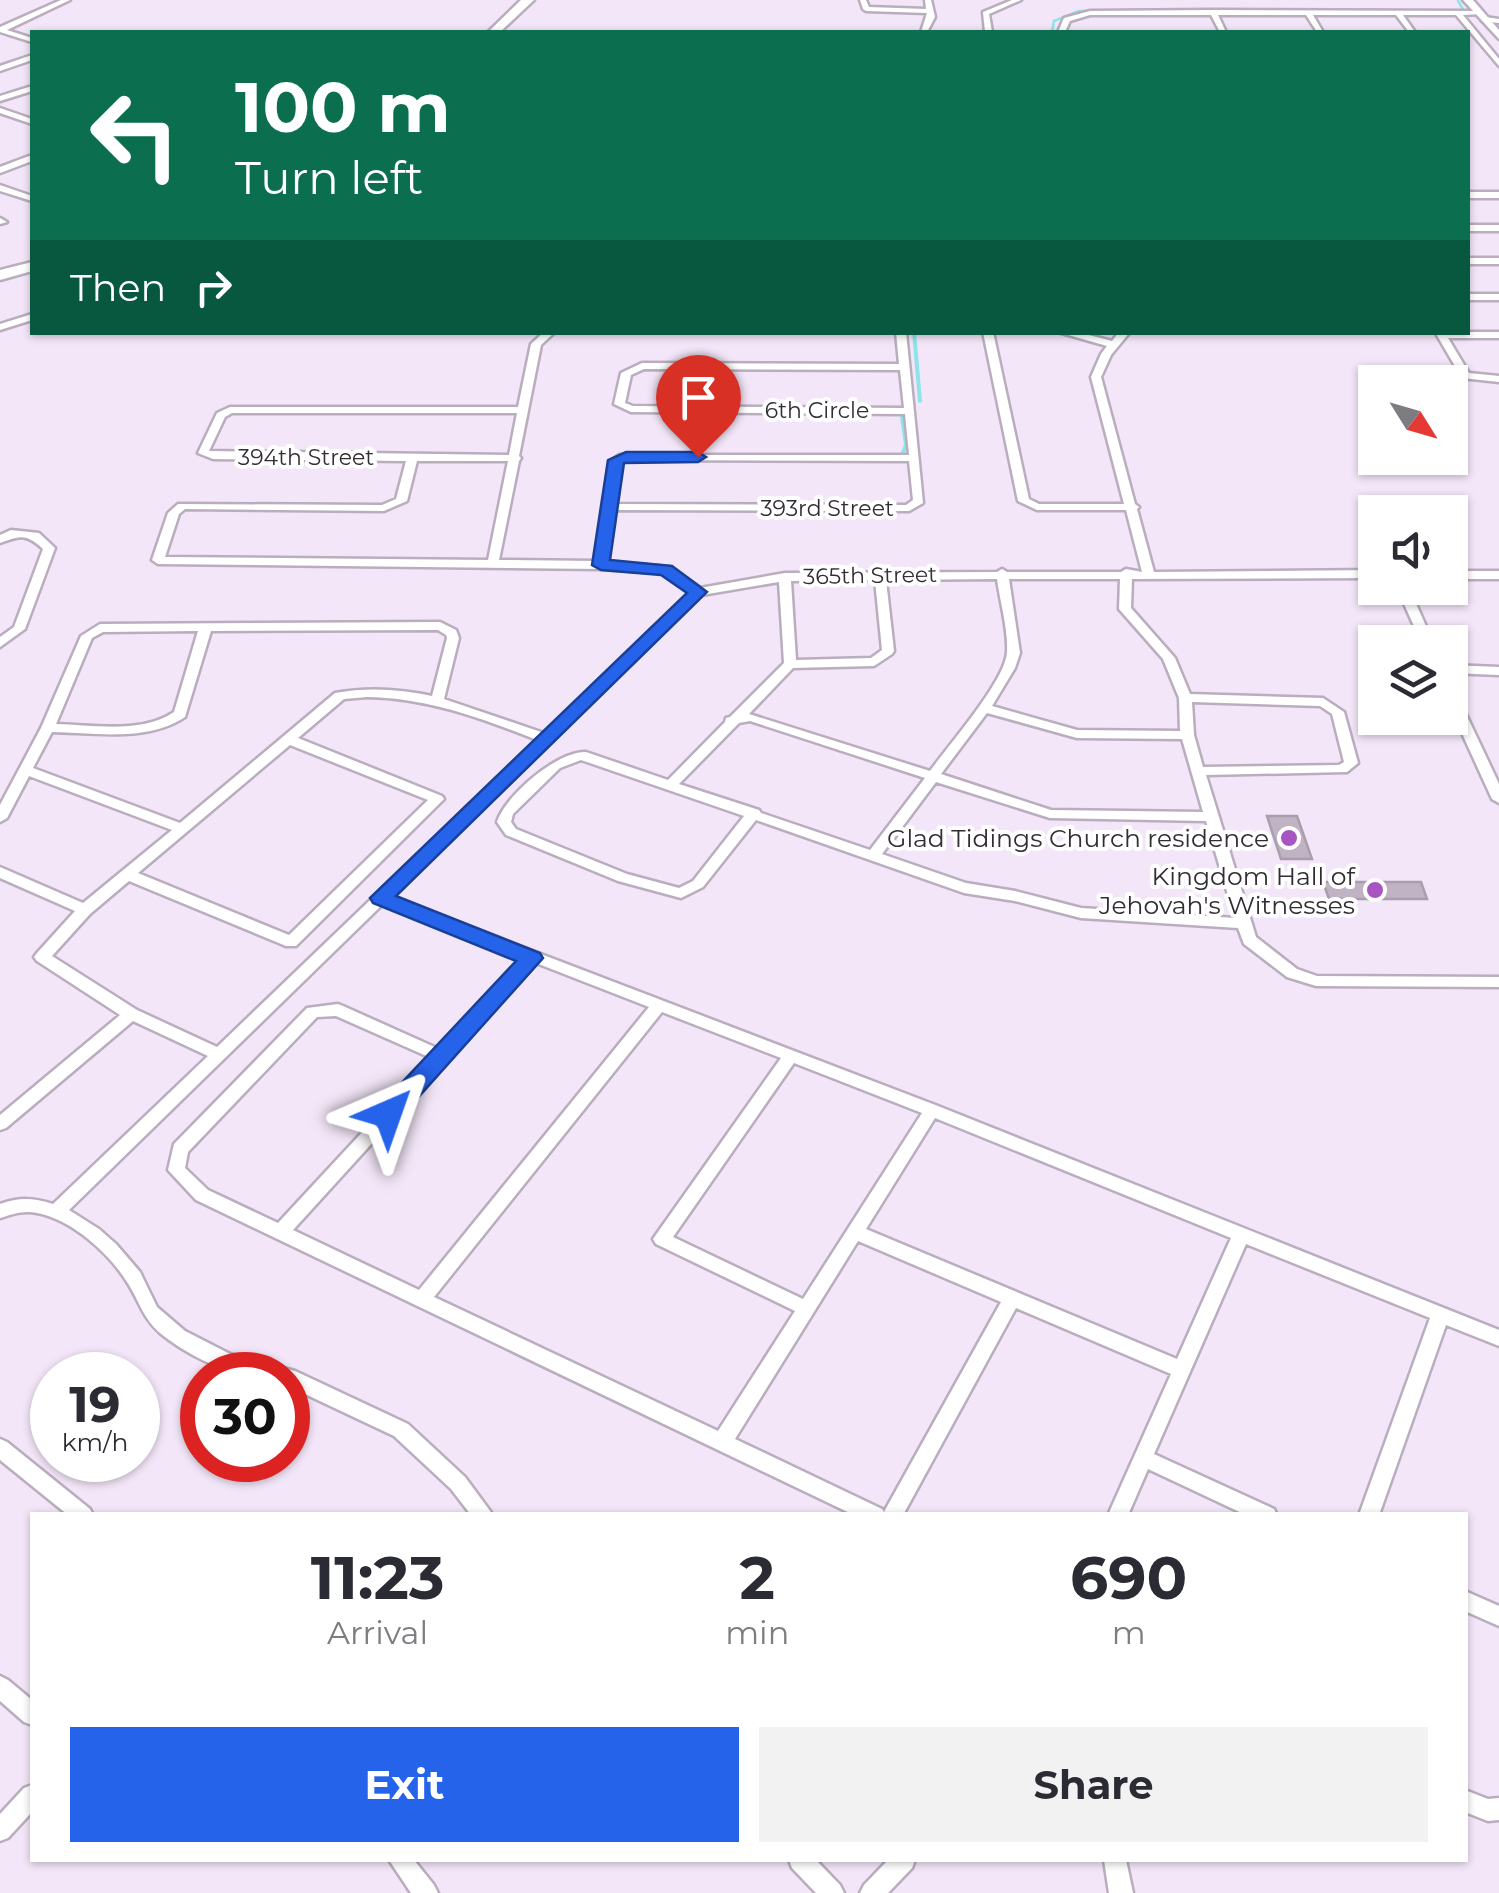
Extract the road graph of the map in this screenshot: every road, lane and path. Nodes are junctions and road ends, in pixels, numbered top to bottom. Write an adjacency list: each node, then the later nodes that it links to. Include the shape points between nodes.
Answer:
1 (66, 0): 20 (street)
2 (528, 0): 21 (highway)
3 (546, 0): 22 (highway)
4 (863, 0): 12 (street, via 866,10)
5 (928, 0): 12 (street)
6 (1018, 0): 24 (street, via 985,13)
7 (1197, 0): 13 (street)
8 (1264, 0): 14 (street)
9 (1468, 0): 18 (street)
10 (0, 4): 11 (street)
11 (15, 4)
12 (930, 11): 23 (street)
13 (1209, 12): 14 (street); 25 (street, via 1083,14); 26 (street)
14 (1272, 13): 15 (street)
15 (1308, 13): 16 (street); 27 (street)
16 (1398, 13): 17 (street); 28 (street)
17 (1458, 13): 18 (street); 34 (street)
18 (1482, 16): 19 (street); 30 (street)
19 (1499, 21)
20 (1, 30): 29 (street)
21 (496, 30)
22 (514, 30)
23 (925, 30)
24 (988, 30)
25 (1062, 30)
26 (1222, 30)
27 (1319, 30)
28 (1411, 30)
29 (16, 34): 31 (street); 32 (street)
30 (1499, 36)
31 (0, 39)
32 (30, 39)
33 (30, 59): 35 (street)
34 (1499, 64)
35 (0, 69)
36 (30, 89): 37 (street)
37 (0, 100)
38 (0, 110): 39 (street)
39 (30, 121)
40 (30, 159): 41 (street)
41 (0, 170)
42 (0, 188): 45 (street)
43 (1470, 195): 44 (street)
44 (1499, 195)
45 (30, 198)
46 (1470, 228): 47 (street)
47 (1499, 228)
48 (1470, 261): 49 (street)
49 (1499, 261)
50 (30, 268): 51 (highway)
51 (0, 275)
52 (30, 277): 53 (highway)
53 (0, 284)
54 (1470, 297): 55 (street)
55 (1499, 297)
56 (30, 318): 57 (street)
57 (0, 327)
58 (546, 335): 69 (street, via 536,344)
59 (901, 335): 67 (street, 393rd Street)
60 (989, 335): 75 (street, via 1024,501 1037,507)
61 (1075, 335): 66 (street)
62 (1122, 335): 66 (street)
63 (1442, 335): 68 (street, via 1463,374)
64 (1470, 335): 65 (street)
65 (1499, 336)
66 (1114, 345): 75 (street, via 1096,377)
67 (904, 367): 70 (street, 393rd Street); 70 (street, 6th Circle, via 642,366 626,373 619,404)
68 (1497, 382)
69 (524, 410): 71 (street, 394th Street, via 230,410 203,453); 72 (street)
70 (908, 411): 73 (street, 393rd Street)
71 (412, 458): 72 (street, 394th Street); 77 (street, via 401,501 384,508 182,506 158,560)
72 (516, 458): 77 (street)
73 (913, 458): 74 (street, via 623,457 614,462); 74 (street, 393rd Street, via 919,501 904,508)
74 (608, 508): 78 (street)
75 (1132, 508): 81 (street)
76 (0, 540): 89 (street, via 11,533 36,535 49,548 19,629)
77 (493, 563): 78 (street)
78 (601, 565): 87 (street, via 666,570)
79 (1002, 573): 80 (street, 365th Street); 84 (street, 365th Street); 95 (street, via 1014,654)
80 (1126, 573): 81 (street, 365th Street); 93 (street, via 1125,609 1169,658)
81 (1148, 573): 82 (street, 365th Street)
82 (1358, 574)
83 (1468, 574): 85 (street)
84 (880, 575): 86 (street, 365th Street); 90 (street, via 884,657)
85 (1499, 575)
86 (784, 576): 87 (street, 365th Street); 90 (street)
87 (698, 592): 100 (street)
88 (206, 626): 94 (street, via 440,626 454,638); 97 (street, via 92,632); 97 (street, via 175,720 154,727)
89 (0, 643)
90 (790, 664): 96 (street)
91 (1468, 669): 92 (street)
92 (1499, 670)
93 (1184, 698): 99 (street); 103 (street, via 1322,702 1338,712 1351,763 1342,770)
94 (438, 699): 100 (street); 101 (street, via 375,690 340,696)
95 (984, 708): 99 (street, via 1077,734); 104 (street)
96 (731, 721): 104 (street, via 750,717); 105 (street)
97 (48, 728): 102 (street)
98 (1468, 732): 106 (street)
99 (1188, 735): 103 (street)
100 (545, 738): 114 (street)
101 (290, 740): 110 (street); 113 (street, via 437,799 291,942)
102 (25, 770): 109 (street); 110 (street)
103 (1200, 770): 108 (street)
104 (930, 778): 108 (street, via 1070,817); 111 (street)
105 (672, 784): 107 (street); 107 (street, via 574,756 556,764 504,822 511,832 623,878 681,893 698,884)
106 (1499, 799)
107 (754, 814): 111 (street)
108 (1211, 817): 116 (street)
109 (0, 818)
110 (180, 828): 113 (street)
111 (873, 856): 116 (street, via 964,888 1081,914)
112 (0, 872): 115 (street)
113 (128, 875): 115 (street)
114 (381, 898): 117 (street); 121 (street)
115 (85, 910): 120 (street, via 42,957)
116 (1241, 923): 118 (street, via 1249,940 1304,978)
117 (532, 958): 119 (street); 122 (street)
118 (1499, 982)
119 (658, 1006): 123 (street); 132 (street)
120 (131, 1014): 121 (street); 125 (street)
121 (220, 1055): 127 (street)
122 (441, 1056): 128 (street); 128 (street, via 338,1010 313,1012 180,1149 176,1170 184,1181)
123 (791, 1056): 124 (street); 133 (street, via 662,1240)
124 (932, 1110): 129 (street); 130 (street)
125 (0, 1124)
126 (0, 1211): 127 (street)
127 (58, 1211): 136 (street, via 86,1228 134,1276 150,1311)
128 (281, 1231): 132 (street)
129 (857, 1233): 131 (street); 133 (street)
130 (1240, 1237): 134 (street); 137 (street)
131 (1013, 1296): 137 (street); 145 (street)
132 (422, 1299): 139 (street)
133 (807, 1309): 139 (street)
134 (1440, 1316): 135 (street); 148 (street)
135 (1499, 1338)
136 (208, 1352)
137 (1180, 1369): 141 (street)
138 (310, 1387): 143 (street, via 400,1430)
139 (722, 1442): 144 (street)
140 (0, 1448): 142 (street)
141 (1143, 1458): 146 (street); 147 (street)
142 (80, 1512)
143 (480, 1512)
144 (869, 1512)
145 (894, 1512)
146 (1119, 1512)
147 (1260, 1512)
148 (1369, 1512)
149 (1468, 1603): 150 (street)
150 (1499, 1616)
151 (0, 1687): 152 (street)
152 (30, 1712)
153 (30, 1798): 156 (street)
154 (1468, 1802): 155 (street)
155 (1499, 1809)
156 (0, 1830)
157 (402, 1862): 161 (street)
158 (802, 1862): 162 (street)
159 (902, 1862): 163 (street)
160 (1115, 1862): 164 (street)
161 (426, 1893)
162 (832, 1893)
163 (872, 1893)
164 (1121, 1893)

